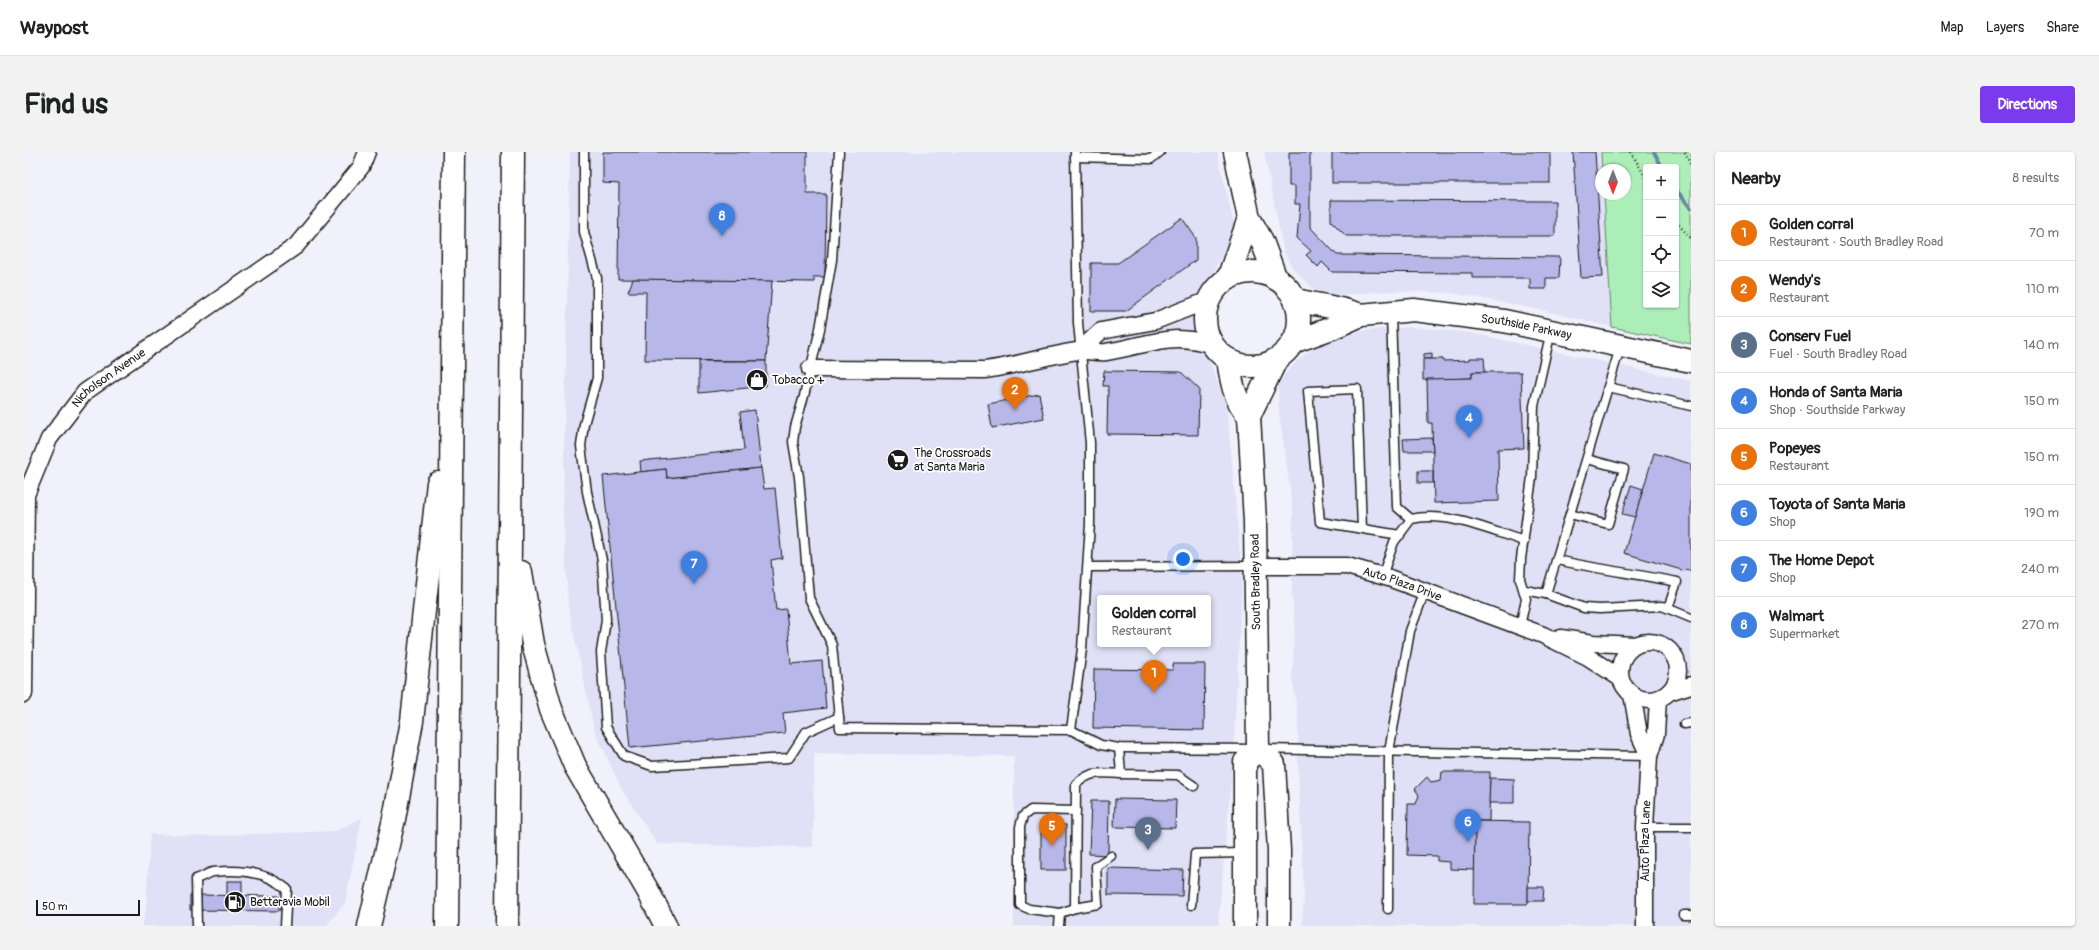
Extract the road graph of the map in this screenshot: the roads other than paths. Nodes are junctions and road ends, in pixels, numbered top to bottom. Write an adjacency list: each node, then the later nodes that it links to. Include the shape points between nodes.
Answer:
1 (367, 152): 51 (street, Nicholson Avenue, via 361,167 296,246 85,392 49,439 26,495)
2 (454, 152): 24 (main road)
3 (513, 152): 28 (main road)
4 (584, 152): 54 (lane, via 584,232 597,278 597,378 584,424 581,446 587,492 602,560 606,620 601,652 606,727 624,756 652,766 789,758 806,732)
5 (839, 152): 23 (lane, via 832,260)
6 (1160, 152): 8 (lane, via 1151,158)
7 (1235, 152): 9 (main road)
8 (1075, 155): 19 (lane)
9 (1248, 218): 10 (main road); 11 (main road, via 1262,242)
10 (1228, 279): 11 (main road, via 1240,273 1260,272); 12 (main road)
11 (1276, 279): 13 (main road, via 1290,291)
12 (1209, 300): 19 (street, via 1155,321 1101,331); 20 (main road, via 1205,315 1206,327)
13 (1294, 300): 15 (main road, Southside Parkway); 17 (main road, via 1298,308 1298,329)
14 (1391, 312): 15 (main road, Southside Parkway); 16 (main road, Southside Parkway, via 1414,310 1450,313); 31 (lane, via 1397,507)
15 (1361, 315): 17 (main road, Southside Parkway)
16 (1551, 331): 18 (main road, Southside Parkway); 34 (lane, via 1534,406 1532,477)
17 (1293, 342): 21 (main road)
18 (1621, 346): 22 (main road, Southside Parkway); 25 (lane)
19 (1079, 351): 20 (street, via 1105,352 1156,340 1178,338 1200,341); 23 (street, via 985,370); 37 (lane, via 1090,443)
20 (1221, 352): 21 (main road, via 1243,365 1262,365); 27 (main road, South Bradley Road, via 1239,405)
21 (1276, 360): 27 (main road)
22 (1691, 361)
23 (810, 369): 54 (lane, via 795,427 794,442 809,598 832,645)
24 (451, 375): 73 (main road, via 412,721 394,819); 74 (main road)
25 (1608, 387): 26 (lane); 29 (lane)
26 (1691, 406)
27 (1248, 416): 36 (main road, South Bradley Road)
28 (512, 437): 75 (main road); 76 (main road, via 519,560 533,644 551,709 575,766)
29 (1587, 459): 30 (lane); 30 (lane, via 1624,468 1608,524)
30 (1570, 514): 35 (lane)
31 (1411, 519): 33 (lane); 34 (lane, via 1424,516 1444,518)
32 (1362, 529): 32 (lane, via 1320,522 1308,391 1357,389); 33 (lane)
33 (1400, 535): 38 (lane, via 1394,542)
34 (1524, 541): 39 (lane, via 1520,579)
35 (1557, 560): 41 (lane); 42 (lane, via 1677,582)
36 (1256, 566): 37 (lane); 38 (street, Auto Plaza Drive, via 1347,566); 57 (main road, South Bradley Road)
37 (1088, 567): 55 (lane, via 1082,649)
38 (1382, 576): 40 (street, Auto Plaza Drive)
39 (1525, 590): 41 (lane); 44 (lane, via 1526,599)
40 (1425, 591): 44 (street, Auto Plaza Drive); 58 (lane, via 1410,631)
41 (1546, 594): 42 (lane, via 1584,608)
42 (1668, 608): 43 (lane)
43 (1691, 618)
44 (1520, 626): 45 (street, Auto Plaza Drive)
45 (1543, 635): 46 (street, Auto Plaza Drive, via 1593,643); 49 (street, Auto Plaza Drive, via 1588,657)
46 (1636, 645): 47 (street, via 1652,642); 49 (street, via 1622,659)
47 (1668, 649): 48 (street); 53 (street, via 1677,662 1678,670 1674,686)
48 (1691, 662)
49 (1620, 678): 52 (street)
50 (1691, 685): 53 (street)
51 (24, 694)
52 (1632, 694): 53 (street, via 1644,700); 59 (street, Auto Plaza Lane, via 1639,734)
53 (1664, 695): 59 (street, Auto Plaza Lane)
54 (839, 717): 55 (lane, via 840,728)
55 (1071, 730): 56 (lane, via 1101,745)
56 (1119, 748): 57 (lane); 60 (lane)
57 (1258, 749): 58 (lane); 65 (main road, via 1245,762); 79 (main road, via 1274,764 1279,851)
58 (1389, 752): 59 (lane); 69 (lane)
59 (1649, 756): 63 (street, Auto Plaza Lane)
60 (1121, 774): 61 (lane, via 1178,775); 62 (lane, via 1085,775 1076,784)
61 (1194, 786)
62 (1076, 811): 68 (lane); 70 (lane, via 1031,810 1023,816 1020,827 1020,905 1029,909)
63 (1645, 827): 64 (lane); 80 (street, Auto Plaza Lane)
64 (1691, 827)
65 (1244, 853): 67 (lane, via 1195,854); 78 (main road)
66 (1110, 856): 68 (lane, via 1096,866 1098,904)
67 (1191, 905)
68 (1075, 908): 70 (lane)
69 (1388, 909)
70 (1060, 912): 77 (lane)
71 (197, 926): 72 (lane, via 196,879 212,872 234,872 259,874 276,880 287,889)
72 (285, 926)
73 (369, 926)
74 (447, 926)
75 (507, 926)
76 (666, 926)
77 (1059, 926)
78 (1244, 926)
79 (1279, 926)
80 (1645, 926)

